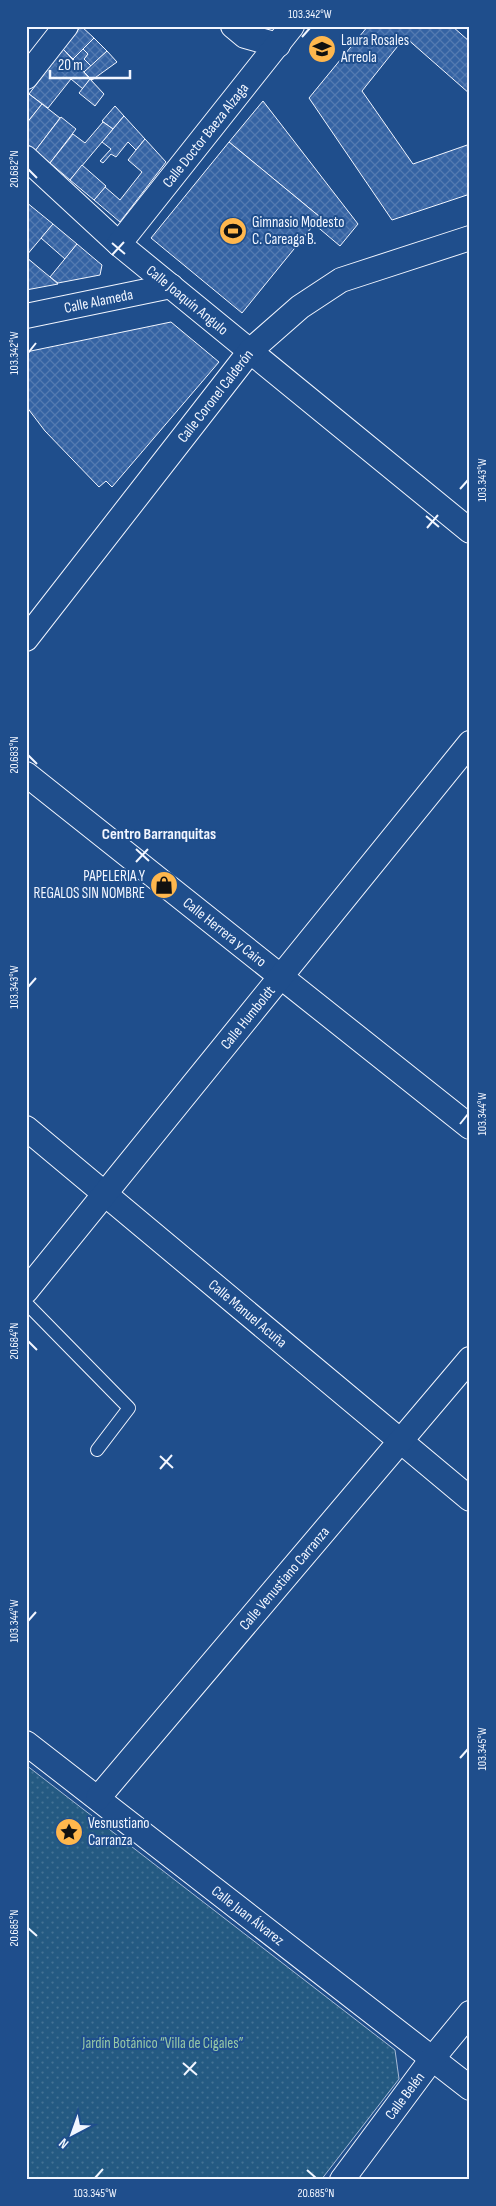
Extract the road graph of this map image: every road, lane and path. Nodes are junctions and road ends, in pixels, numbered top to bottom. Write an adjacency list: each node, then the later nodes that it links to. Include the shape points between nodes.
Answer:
1 (66, 26): 5 (street)
2 (233, 26): 4 (street, via 245,36)
3 (292, 26): 4 (street, Calle Doctor Baeza Alzaga)
4 (278, 45): 8 (street, Calle Doctor Baeza Alzaga)
5 (26, 77)
6 (26, 158): 8 (street, Calle Joaquín Angulo)
7 (470, 238): 11 (street, Calle Coronel Calderón, via 341,280 300,307)
8 (119, 244): 9 (street, Calle Joaquín Angulo)
9 (171, 286): 10 (street, Calle Alameda); 11 (street, Calle Joaquín Angulo)
10 (26, 316)
11 (250, 350): 12 (street, Calle Joaquín Angulo); 13 (street, Calle Coronel Calderón)
12 (470, 531)
13 (26, 640)
14 (470, 743): 16 (street, Calle Humboldt)
15 (26, 774): 16 (street, Calle Herrera y Cairo)
16 (281, 977): 17 (street, Calle Herrera y Cairo); 19 (street, Calle Humboldt)
17 (470, 1127)
18 (26, 1128): 19 (street, Calle Manuel Acuña)
19 (106, 1194): 20 (street, Calle Humboldt); 23 (street, Calle Manuel Acuña)
20 (26, 1291)
21 (26, 1303): 24 (lane, via 129,1408)
22 (470, 1359): 23 (street, Calle Venustiano Carranza)
23 (400, 1439): 25 (street, Calle Manuel Acuña); 27 (street, Calle Venustiano Carranza)
24 (97, 1450)
25 (470, 1499)
26 (26, 1743): 27 (street, Calle Juan Álvarez)
27 (98, 1798): 29 (street, Calle Juan Álvarez)
28 (470, 2013): 29 (street, Calle Belén)
29 (432, 2059): 30 (street, Calle Juan Álvarez); 31 (street, Calle Belén)
30 (470, 2088)
31 (342, 2180)

